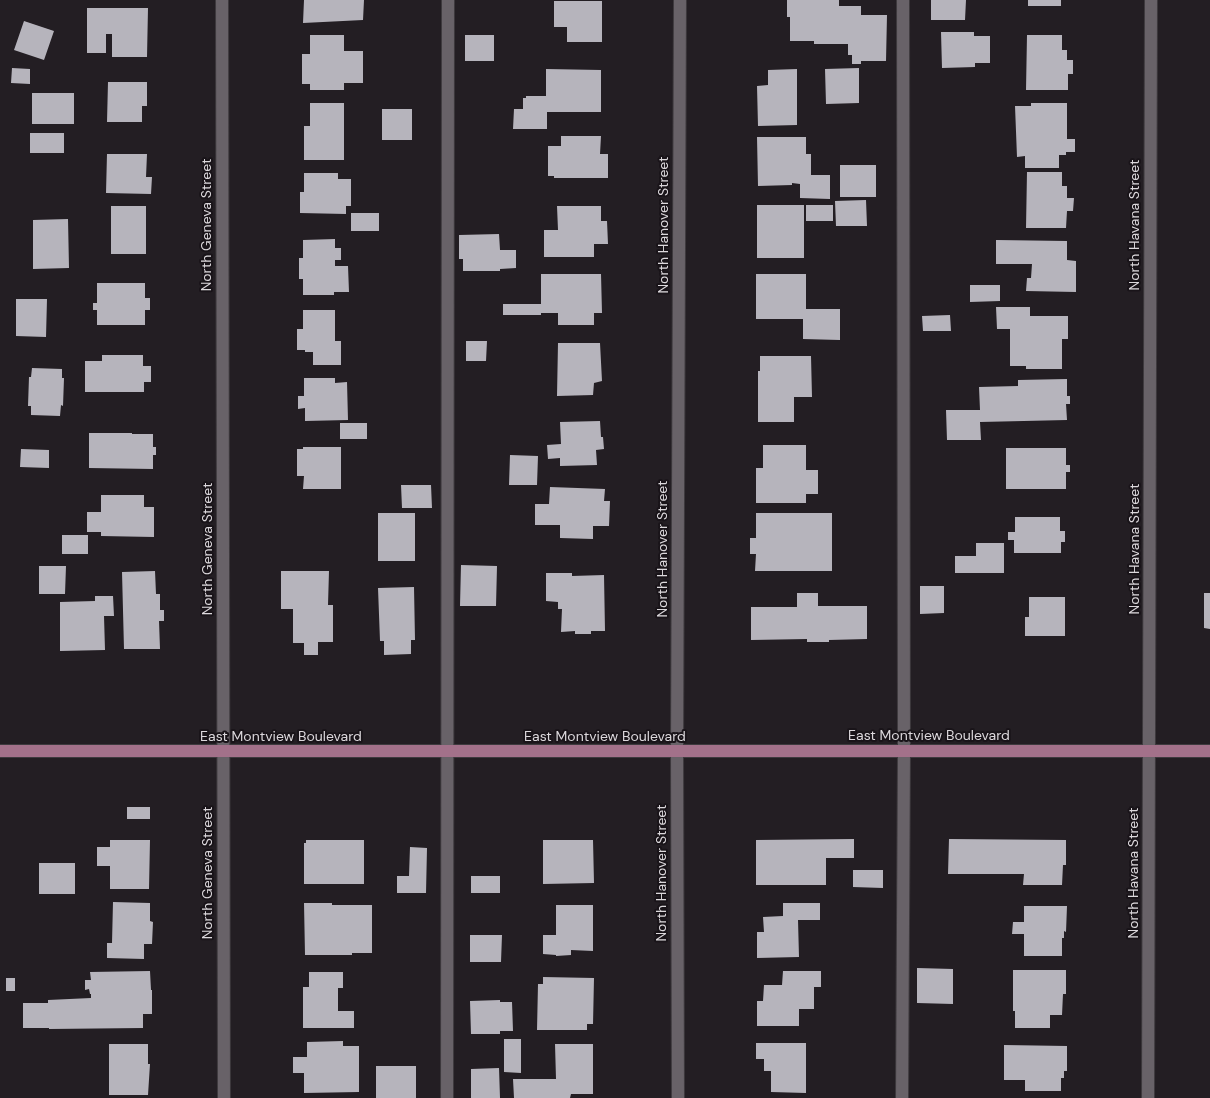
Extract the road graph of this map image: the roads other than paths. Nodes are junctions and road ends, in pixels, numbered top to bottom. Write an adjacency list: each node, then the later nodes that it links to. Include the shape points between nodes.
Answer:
1 (222, 0): 11 (street, North Geneva Street)
2 (448, 0): 12 (street)
3 (680, 0): 7 (street, North Hanover Street)
4 (903, 0): 8 (street)
5 (1151, 0): 9 (street, North Havana Street)
6 (0, 751): 11 (main road, East Montview Boulevard)
7 (677, 751): 8 (main road, East Montview Boulevard); 12 (main road, East Montview Boulevard); 15 (street, North Hanover Street)
8 (904, 751): 9 (main road, East Montview Boulevard); 16 (street)
9 (1149, 751): 10 (main road, East Montview Boulevard); 17 (street, North Havana Street)
10 (1210, 751)
11 (223, 752): 12 (main road, East Montview Boulevard); 13 (street, North Geneva Street)
12 (448, 752): 14 (street)
13 (224, 1098)
14 (447, 1098)
15 (678, 1098)
16 (902, 1098)
17 (1148, 1098)

